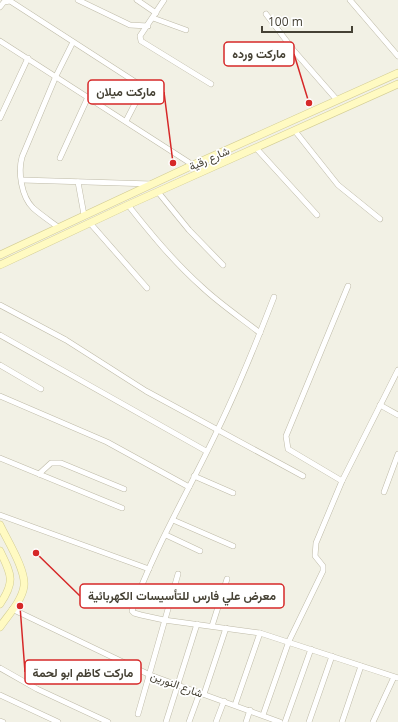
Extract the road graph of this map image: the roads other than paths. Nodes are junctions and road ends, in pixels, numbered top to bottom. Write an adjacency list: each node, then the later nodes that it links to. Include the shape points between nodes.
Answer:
1 (137, 0): 7 (street)
2 (164, 0): 7 (street)
3 (350, 0): 12 (street)
4 (82, 1): 8 (street, via 130,25)
5 (0, 7): 11 (street, via 6,1 10,1)
6 (266, 14): 19 (street, via 294,52)
7 (155, 15): 8 (street); 9 (street)
8 (148, 26): 16 (street, via 140,36 141,41)
9 (186, 30)
10 (0, 41): 13 (street)
11 (73, 42): 15 (street); 21 (street, via 140,86 140,94)
12 (398, 56)
13 (28, 58): 15 (street); 20 (street)
14 (398, 73): 19 (street, شارع رقية)
15 (56, 76): 18 (street); 26 (street, via 22,157)
16 (212, 84)
17 (398, 84): 22 (street, شارع رقية)
18 (88, 97): 21 (street); 24 (street)
19 (337, 100): 25 (street, شارع رقية)
20 (0, 118)
21 (126, 121): 25 (street)
22 (294, 131): 23 (street, شارع رقية); 33 (street, via 338,185)
23 (256, 148): 29 (street, شارع رقية); 32 (street)
24 (60, 158)
25 (193, 165): 28 (street, شارع رقية)
26 (22, 180): 27 (street); 35 (street, via 25,194 33,207)
27 (78, 182): 28 (street); 31 (street)
28 (153, 184): 31 (street, شارع رقية)
29 (158, 192): 30 (street, شارع رقية); 40 (street, via 189,230)
30 (128, 205): 34 (street, شارع رقية); 46 (street, via 178,265)
31 (84, 215): 35 (street, شارع رقية)
32 (317, 215)
33 (380, 219)
34 (90, 223): 36 (street, شارع رقية); 43 (street)
35 (58, 227): 36 (street, via 58,234); 37 (street, شارع رقية)
36 (63, 236): 38 (street, شارع رقية)
37 (35, 238): 38 (street, via 41,241); 39 (street, شارع رقية)
38 (39, 247): 41 (street, شارع رقية)
39 (0, 255)
40 (223, 265)
41 (0, 266)
42 (348, 286): 61 (street, via 286,436 288,449)
43 (147, 288)
44 (274, 297): 46 (street)
45 (0, 305): 54 (street, via 66,340 146,391)
46 (260, 333): 54 (street)
47 (0, 335): 55 (street)
48 (0, 365): 50 (street)
49 (398, 370): 52 (street)
50 (41, 389)
51 (0, 396): 62 (street, via 107,442)
52 (380, 405): 53 (street); 61 (street)
53 (397, 413)
54 (218, 430): 55 (street); 60 (street)
55 (206, 452): 59 (street)
56 (398, 454): 64 (street)
57 (0, 458): 58 (street)
58 (39, 474): 63 (street, via 51,463 61,463); 66 (street)
59 (194, 476): 62 (street); 65 (street)
60 (303, 476)
61 (342, 481): 85 (street, via 314,550 323,571)
62 (189, 487): 68 (street)
63 (124, 489)
64 (384, 492)
65 (233, 493)
66 (122, 508)
67 (0, 514): 74 (street)
68 (173, 520): 70 (street); 71 (street)
69 (0, 525): 78 (street, via 24,581 21,596)
70 (166, 535): 73 (street); 74 (street)
71 (233, 546)
72 (0, 551): 77 (street, via 11,580 9,590)
73 (200, 551)
74 (149, 569): 79 (street, via 132,611 141,616)
75 (178, 574): 79 (street)
76 (227, 579): 81 (street)
77 (0, 604)
78 (12, 609): 82 (street); 90 (street, شارع النورين)
79 (164, 620): 80 (street); 90 (street)
80 (197, 624): 81 (street); 92 (street)
81 (212, 626): 83 (street)
82 (0, 627)
83 (226, 628): 84 (street); 93 (street)
84 (260, 633): 85 (street); 96 (street)
85 (289, 641): 86 (street); 99 (street)
86 (311, 649): 87 (street); 107 (street)
87 (332, 656): 88 (street); 108 (street)
88 (361, 666): 91 (street); 109 (street)
89 (0, 668): 101 (street, via 37,689)
90 (150, 675): 92 (street, شارع النورين); 98 (street)
91 (396, 678): 110 (street)
92 (177, 684): 93 (street, شارع النورين); 102 (street)
93 (202, 693): 95 (street, شارع النورين); 103 (street)
94 (0, 695): 100 (street)
95 (224, 701): 96 (street, شارع النورين); 104 (street)
96 (235, 705): 97 (street, شارع النورين)
97 (250, 710): 99 (street, شارع النورين); 105 (street)
98 (138, 714)
99 (263, 715): 106 (street, شارع النورين)
100 (58, 722)
101 (108, 722)
102 (166, 722)
103 (189, 722)
104 (216, 722)
105 (246, 722)
106 (280, 722)
107 (285, 722)
108 (310, 722)
109 (342, 722)
110 (373, 722)

